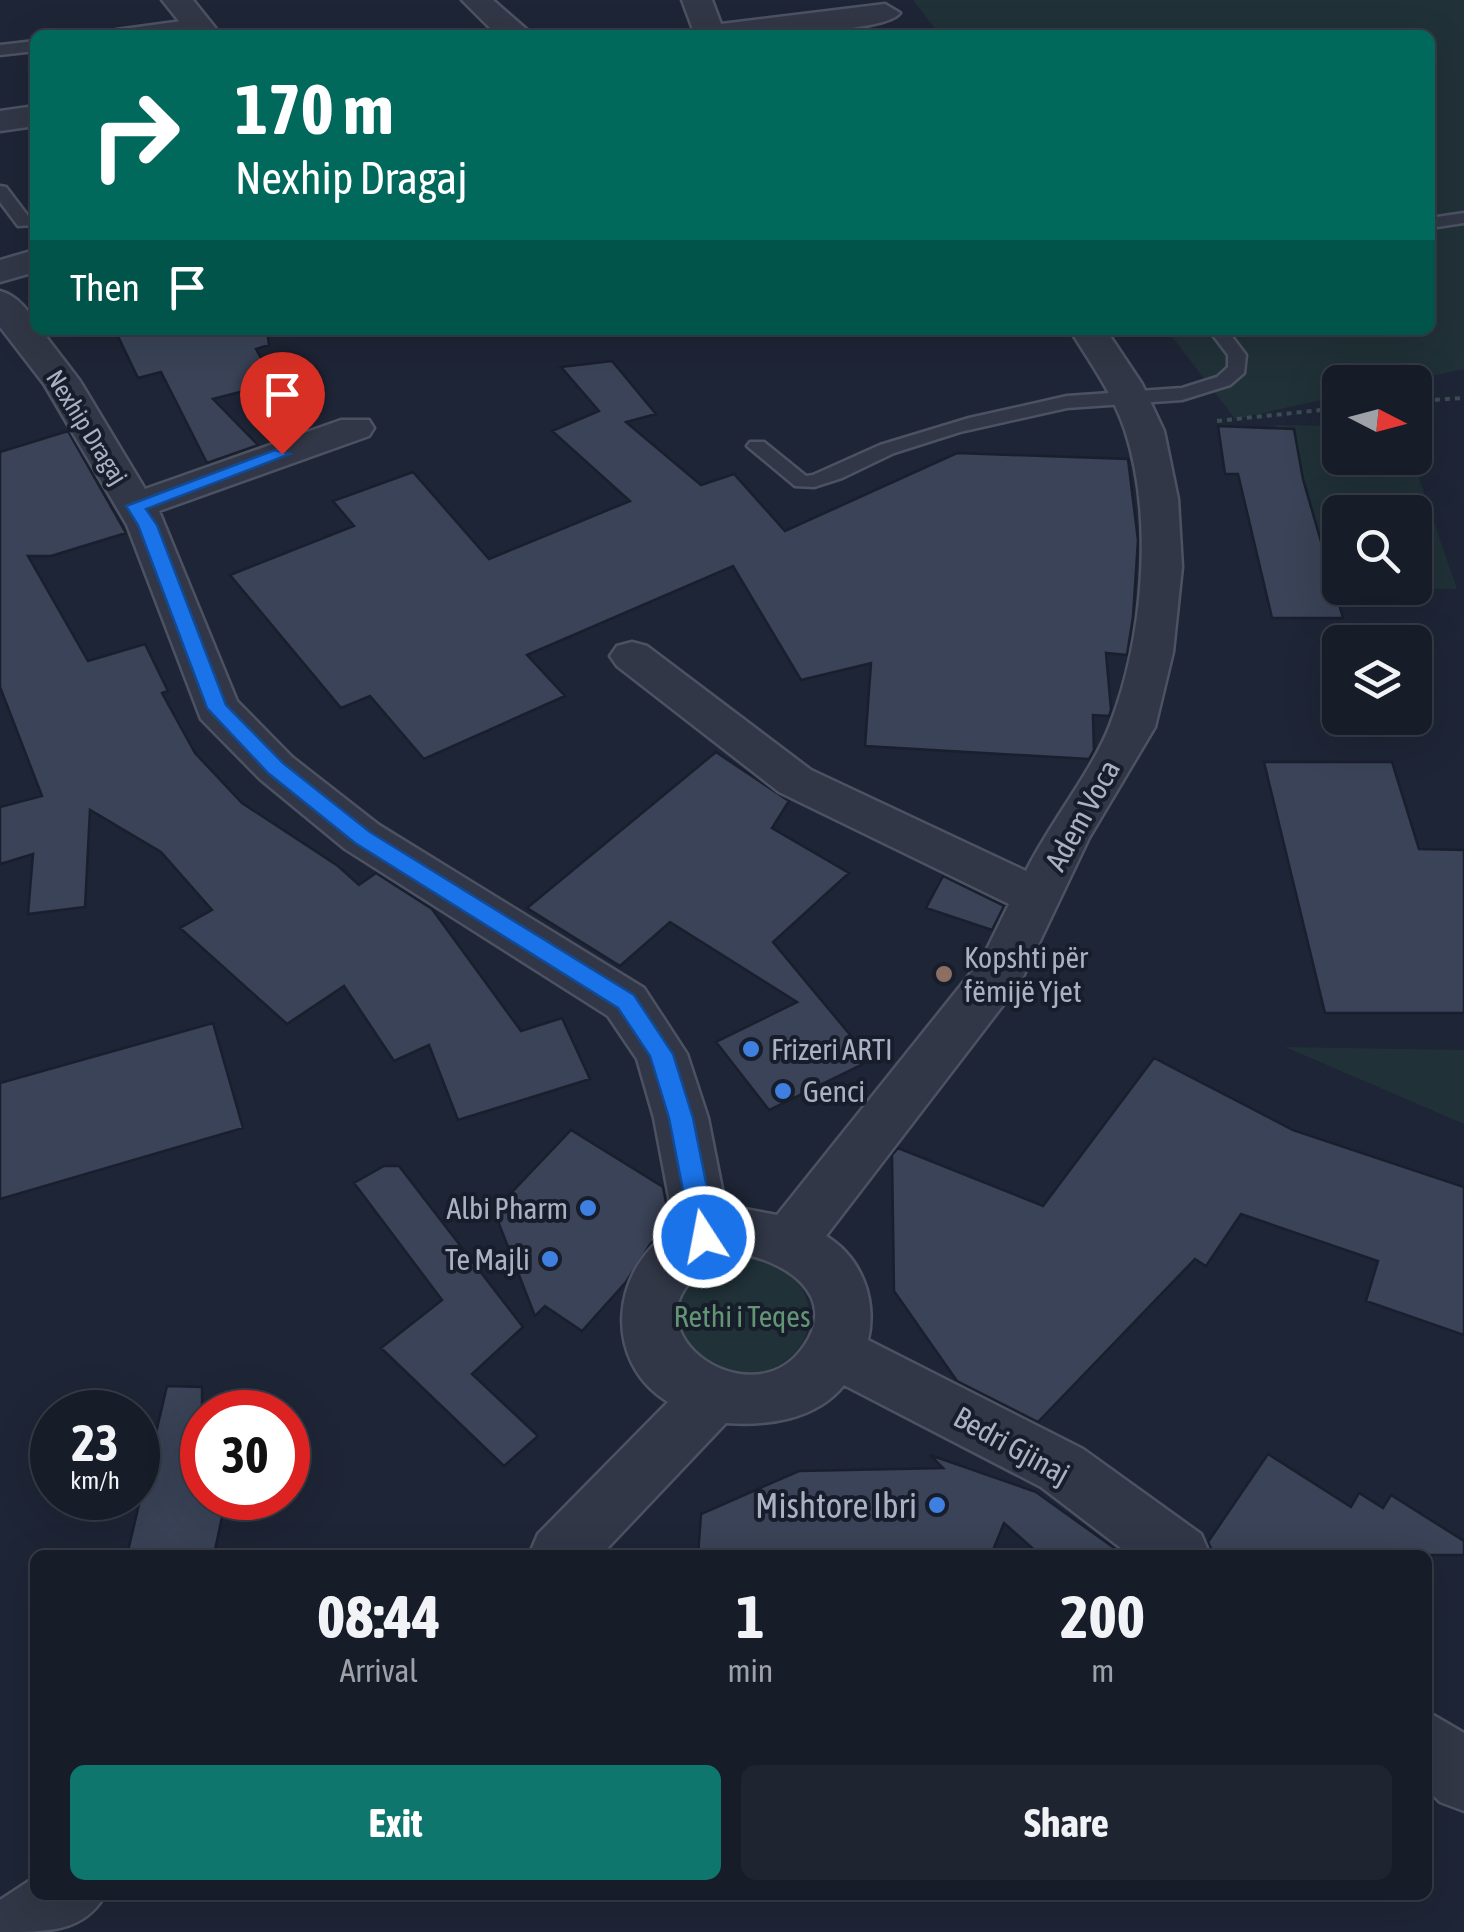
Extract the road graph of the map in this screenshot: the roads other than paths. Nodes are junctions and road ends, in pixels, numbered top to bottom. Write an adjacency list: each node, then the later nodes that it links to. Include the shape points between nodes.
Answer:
1 (477, 0): 6 (street)
2 (697, 0): 7 (street)
3 (886, 16): 8 (street)
4 (193, 20): 5 (lane)
5 (142, 30)
6 (510, 30)
7 (708, 30)
8 (756, 30)
9 (30, 47): 10 (lane)
10 (0, 50)
11 (30, 117): 12 (street)
12 (0, 122)
13 (0, 190): 15 (lane, via 24,222)
14 (1464, 218): 16 (lane)
15 (30, 221)
16 (1435, 221)
17 (30, 267): 18 (street, Nexhip Dragaj)
18 (2, 298): 24 (street, Nexhip Dragaj, via 62,381)
19 (1091, 335): 21 (street, Adem Voca)
20 (1222, 335): 21 (lane, via 1237,355 1238,369 1221,386)
21 (1138, 415): 23 (lane, via 1072,401 886,450 825,482 802,482); 26 (street, Adem Voca, via 1158,499 1161,567 1150,652 1132,727)
22 (354, 428): 24 (street, Nexhip Dragaj)
23 (757, 446)
24 (135, 506): 27 (street, Nexhip Dragaj, via 217,708 276,768 362,838 626,1002 661,1054)
25 (632, 656): 26 (street, via 795,781)
26 (1037, 897): 28 (street, Adem Voca, via 1002,970)
27 (704, 1237): 28 (street, via 763,1231); 30 (street, via 668,1264 646,1303 648,1332 660,1359 683,1382)
28 (790, 1240): 29 (street, via 814,1255 842,1300)
29 (834, 1352): 30 (street, via 818,1372 783,1393 741,1401); 32 (street, Bedri Gjinaj, via 1062,1468)
30 (713, 1396): 31 (street)
31 (565, 1550)
32 (1172, 1550)
33 (1432, 1749): 34 (street)
34 (1464, 1778)
35 (62, 1900): 36 (street)
36 (13, 1932)

